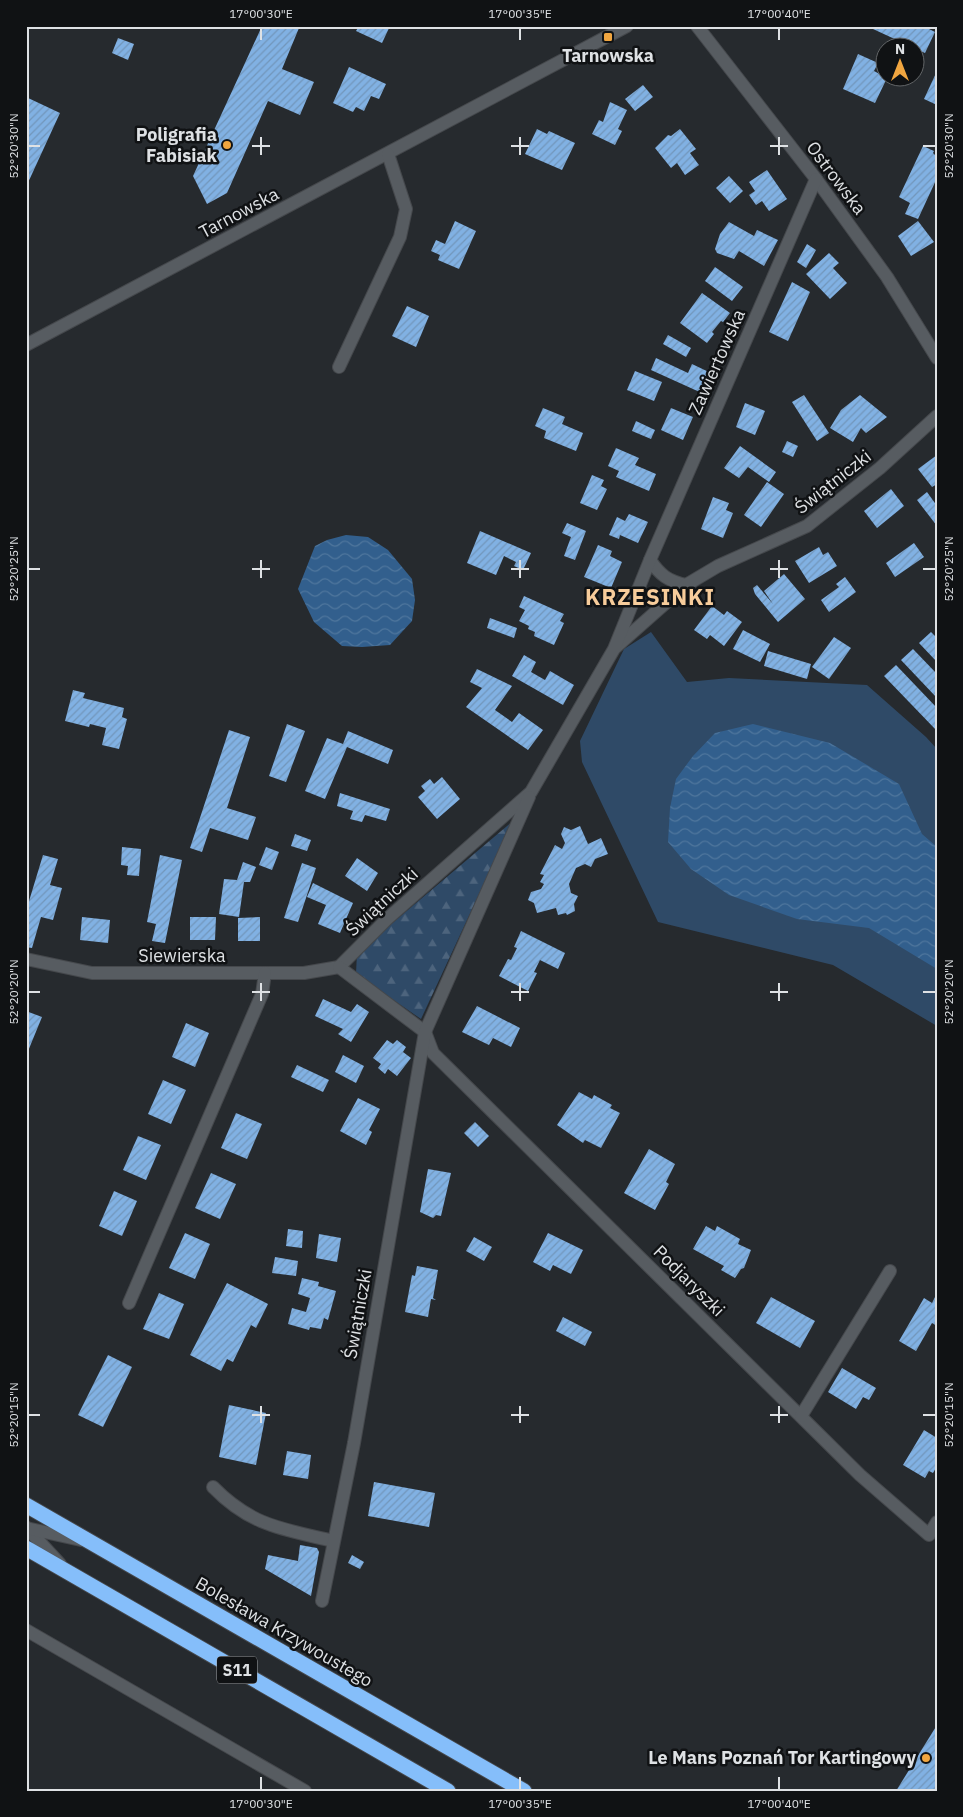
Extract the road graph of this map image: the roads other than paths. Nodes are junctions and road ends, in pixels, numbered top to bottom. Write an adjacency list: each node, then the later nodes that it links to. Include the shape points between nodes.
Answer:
1 (627, 26): 3 (street, Tarnowska)
2 (698, 26): 4 (street, Ostrowska)
3 (388, 154): 5 (street, Tarnowska); 7 (street, via 406,209 404,221 400,238)
4 (816, 179): 6 (street, Ostrowska, via 887,277); 9 (street, Zawiertowska)
5 (26, 345)
6 (937, 358)
7 (339, 367)
8 (937, 416): 10 (street, Świątniczki, via 880,468 807,526 718,566)
9 (650, 560): 10 (street, via 659,574); 11 (street, Świątniczki)
10 (686, 585): 11 (street, Świątniczki)
11 (614, 649): 12 (street, Świątniczki)
12 (532, 792): 14 (street, Świątniczki, via 387,919); 16 (street, Świątniczki)
13 (26, 959): 15 (street, Siewierska, via 92,973)
14 (339, 967): 15 (street, Siewierska, via 304,973); 16 (street)
15 (265, 974): 18 (street, via 262,994)
16 (425, 1032): 19 (street, Podjaryszki, via 433,1053); 24 (street, Świątniczki, via 354,1443)
17 (890, 1272): 19 (street)
18 (129, 1302)
19 (801, 1416): 22 (street, Podjaryszki, via 929,1535)
20 (213, 1487): 24 (street, via 226,1501 265,1525)
21 (26, 1505): 25 (highway, Bolesława Krzywoustego / S11)
22 (937, 1522)
23 (26, 1528): 25 (street); 27 (street)
24 (333, 1541): 28 (street, Świątniczki)
25 (97, 1546): 32 (highway, Bolesława Krzywoustego / S11)
26 (26, 1548): 27 (highway, S11)
27 (72, 1574): 31 (highway, S11)
28 (322, 1601)
29 (26, 1630): 30 (street)
30 (297, 1789)
31 (448, 1791)
32 (524, 1791)

